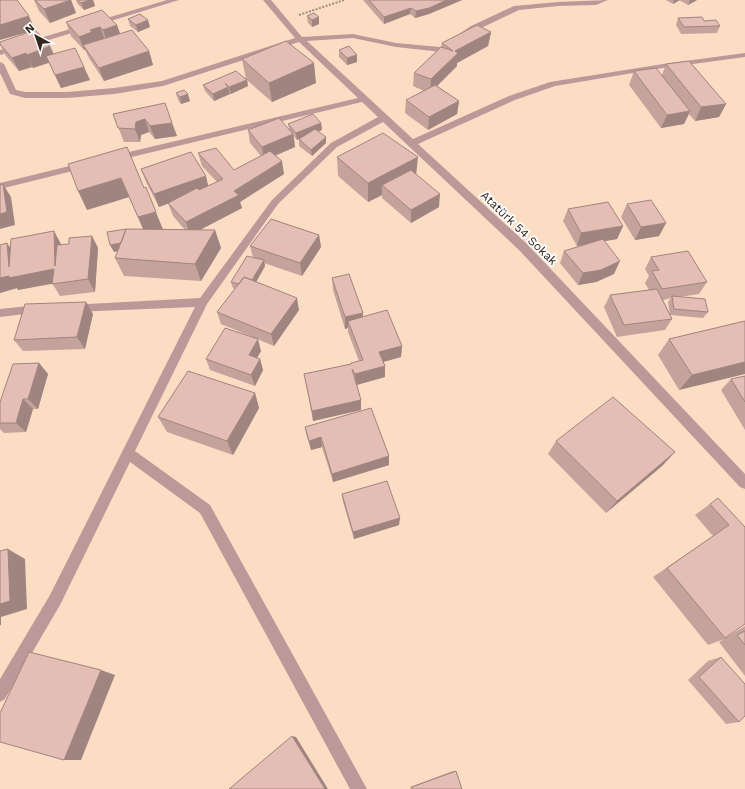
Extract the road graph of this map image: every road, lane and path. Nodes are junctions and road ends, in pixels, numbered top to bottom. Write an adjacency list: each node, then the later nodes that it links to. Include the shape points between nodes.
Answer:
1 (175, 0): 7 (street)
2 (267, 0): 5 (street, Atatürk 54 Sokak)
3 (344, 0): 5 (path)
4 (604, 0): 6 (street, via 596,3 517,8 474,28 442,50 396,45 353,36)
5 (283, 20): 6 (street, Atatürk 54 Sokak)
6 (300, 39): 9 (street, via 163,83 98,93 25,95 13,92); 10 (street, Atatürk 54 Sokak)
7 (0, 53)
8 (745, 55): 12 (street, via 553,84 512,98)
9 (0, 64)
10 (363, 99): 11 (street, Atatürk 54 Sokak); 13 (street)
11 (383, 118): 12 (street, Atatürk 54 Sokak); 16 (street, via 334,145 274,202)
12 (411, 144): 21 (street, Atatürk 54 Sokak, via 523,247)
13 (108, 160)
14 (93, 163): 15 (street)
15 (0, 186)
16 (203, 302): 17 (street); 20 (street)
17 (64, 308)
18 (49, 309): 19 (street)
19 (0, 314)
20 (128, 453): 22 (street, via 55,600); 23 (street, via 205,509)
21 (745, 483)
22 (0, 694)
23 (359, 789)

